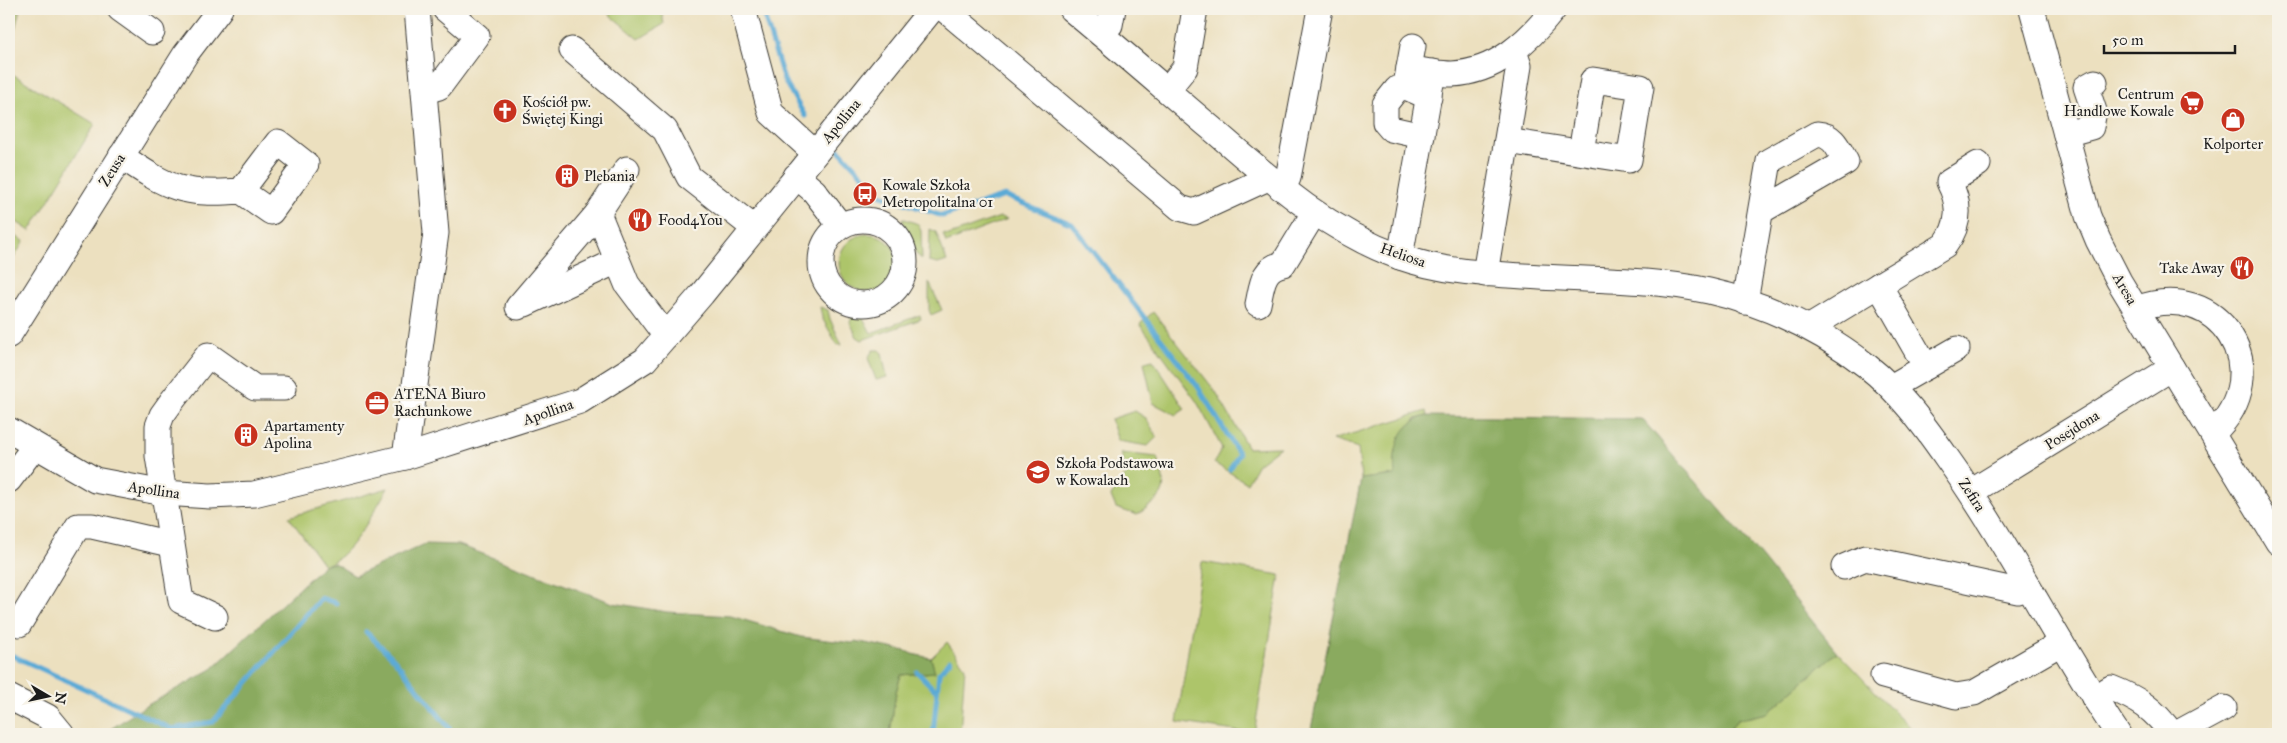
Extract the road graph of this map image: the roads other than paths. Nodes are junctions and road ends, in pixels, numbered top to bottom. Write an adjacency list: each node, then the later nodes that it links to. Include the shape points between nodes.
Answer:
1 (120, 9): 14 (street)
2 (220, 9): 27 (street, Zeusa, via 185,55)
3 (417, 9): 21 (street)
4 (445, 9): 21 (street, via 477,36 439,87)
5 (743, 9): 26 (street, via 771,113)
6 (932, 9): 26 (street, Apollina)
7 (944, 9): 31 (street, via 1180,208 1194,212)
8 (1071, 9): 15 (street, Heliosa)
9 (1113, 9): 15 (street, via 1110,25)
10 (1195, 9): 20 (street, via 1185,68)
11 (1320, 9): 31 (street, via 1288,178)
12 (1554, 9): 17 (street)
13 (2032, 9): 22 (street, Aresa)
14 (152, 32)
15 (1100, 33): 20 (street, Heliosa)
16 (572, 50): 37 (street, via 665,130 689,177)
17 (1514, 51): 18 (street, via 1494,63 1452,74); 24 (street, via 1519,66)
18 (1415, 68): 23 (street, via 1429,97); 23 (street, via 1389,96 1385,104 1385,122 1391,128)
19 (2096, 82): 22 (street, via 2086,87 2094,111 2091,127)
20 (1167, 90): 31 (street, Heliosa)
21 (425, 91): 56 (street, via 436,233)
22 (2066, 134): 44 (street, Aresa, via 2092,225)
23 (1422, 136): 38 (street)
24 (1507, 140): 25 (street); 40 (street)
25 (1581, 152)
26 (815, 153): 30 (street, Apollina)
27 (121, 156): 32 (street, via 165,185 193,192); 46 (street, Zeusa)
28 (1978, 164): 41 (street, via 1950,182 1958,214 1952,236 1945,245)
29 (627, 169): 34 (street)
30 (796, 176): 36 (street, via 814,191); 37 (street, Apollina)
31 (1274, 183): 35 (street, Heliosa)
32 (241, 191)
33 (1761, 211): 42 (street)
34 (598, 213): 39 (street); 39 (street, via 518,307)
35 (1314, 213): 38 (street, Heliosa, via 1339,229); 43 (street, via 1283,264 1272,266 1264,275)
36 (840, 225)
37 (754, 228): 47 (street, Apollina)
38 (1400, 257): 40 (street, Heliosa)
39 (617, 261): 47 (street, via 626,284)
40 (1486, 274): 42 (street, Heliosa, via 1652,282 1709,291)
41 (1879, 285): 45 (street); 49 (street)
42 (1745, 302): 45 (street, Heliosa)
43 (1258, 304)
44 (2136, 309): 50 (street, Aresa); 54 (street, via 2171,301 2194,305 2213,316 2229,332 2240,354 2242,379 2236,403)
45 (1810, 327): 51 (street, Zefira, via 1868,366)
46 (9, 335)
47 (666, 336): 56 (street, Apollina, via 645,360 580,401)
48 (1957, 349): 49 (street)
49 (1926, 367): 51 (street)
50 (2172, 368): 54 (street, Aresa); 58 (street, Posejdona)
51 (1891, 387): 58 (street, Zefira, via 1912,410)
52 (284, 388): 59 (street, via 255,388 208,355 162,415 158,426 158,456)
53 (9, 430): 55 (street, Apollina)
54 (2213, 433): 60 (street, Aresa)
55 (35, 446): 57 (street); 59 (street, Apollina, via 95,480)
56 (405, 457): 59 (street, Apollina, via 254,494)
57 (9, 480)
58 (1971, 492): 63 (street, Zefira)
59 (164, 493): 61 (street)
60 (2278, 542)
61 (171, 544): 64 (street, via 181,601); 65 (street, via 92,526 78,526)
62 (1844, 568): 63 (street, via 1865,558 2018,591)
63 (2028, 588): 66 (street, Zefira)
64 (215, 617)
65 (19, 624)
66 (2061, 643): 67 (street, via 1974,693 1956,696); 69 (street, Zefira)
67 (1883, 676)
68 (9, 697): 71 (street, via 48,717)
69 (2094, 698): 72 (street, Zefira); 73 (street, via 2111,688 2133,696 2162,720)
70 (2224, 708): 74 (street)
71 (62, 734)
72 (2118, 734)
73 (2172, 734)
74 (2176, 734)

